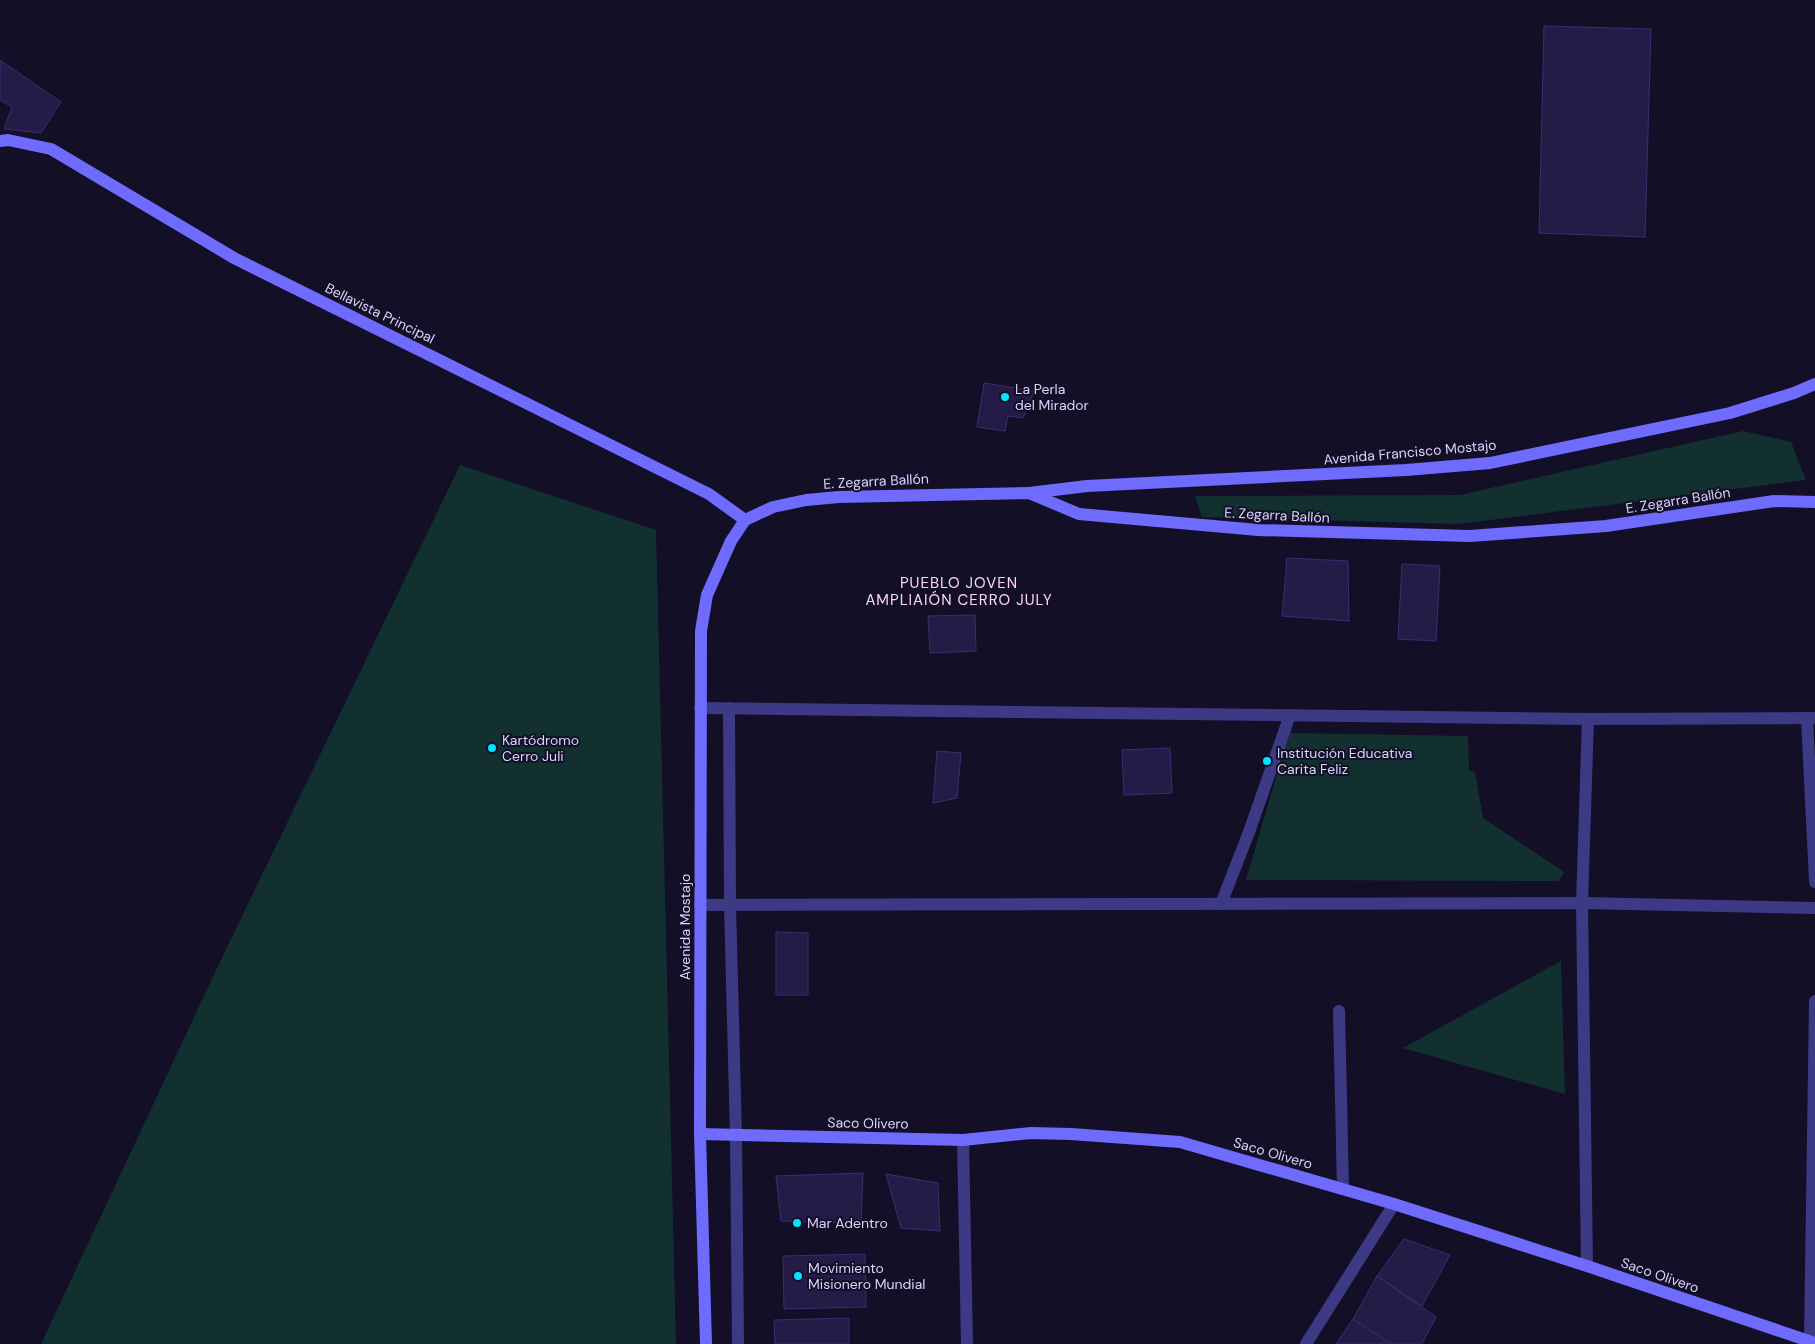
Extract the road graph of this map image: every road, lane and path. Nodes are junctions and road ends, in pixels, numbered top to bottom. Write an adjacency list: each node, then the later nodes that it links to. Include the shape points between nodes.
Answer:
1 (0, 141): 5 (street, Bellavista Principal, via 51,149 234,258 709,494)
2 (1815, 384): 3 (street, Avenida Francisco Mostajo, via 1730,413 1490,463 1087,486)
3 (1029, 493): 4 (street, E. Zegarra Ballón, via 1078,514 1258,530 1470,536 1606,526 1774,500); 5 (street, E. Zegarra Ballón, via 806,500 773,507)
4 (1815, 502)
5 (745, 520): 6 (street, Avenida Mostajo, via 731,541 707,596 701,631)
6 (700, 708): 7 (street); 14 (street, Avenida Mostajo)
7 (729, 708): 8 (street); 15 (street)
8 (1290, 715): 10 (street); 13 (street)
9 (1811, 718): 10 (street); 11 (street)
10 (1588, 719): 12 (street)
11 (1815, 882)
12 (1582, 902): 13 (street); 16 (street); 24 (street)
13 (1221, 904): 15 (street)
14 (700, 905): 15 (street); 19 (street, Avenida Mostajo)
15 (730, 905): 20 (street)
16 (1815, 908)
17 (1815, 1001): 25 (street)
18 (1339, 1011): 22 (street)
19 (700, 1134): 20 (street, Saco Olivero); 26 (street, Avenida Mostajo)
20 (736, 1135): 21 (street, Saco Olivero); 27 (street)
21 (963, 1140): 22 (street, Saco Olivero, via 1030,1133 1180,1142); 28 (street)
22 (1343, 1189): 23 (street, Saco Olivero)
23 (1394, 1204): 24 (street, Saco Olivero); 29 (street)
24 (1587, 1266): 25 (street, Saco Olivero)
25 (1812, 1342)
26 (706, 1344)
27 (738, 1344)
28 (967, 1344)
29 (1306, 1344)

